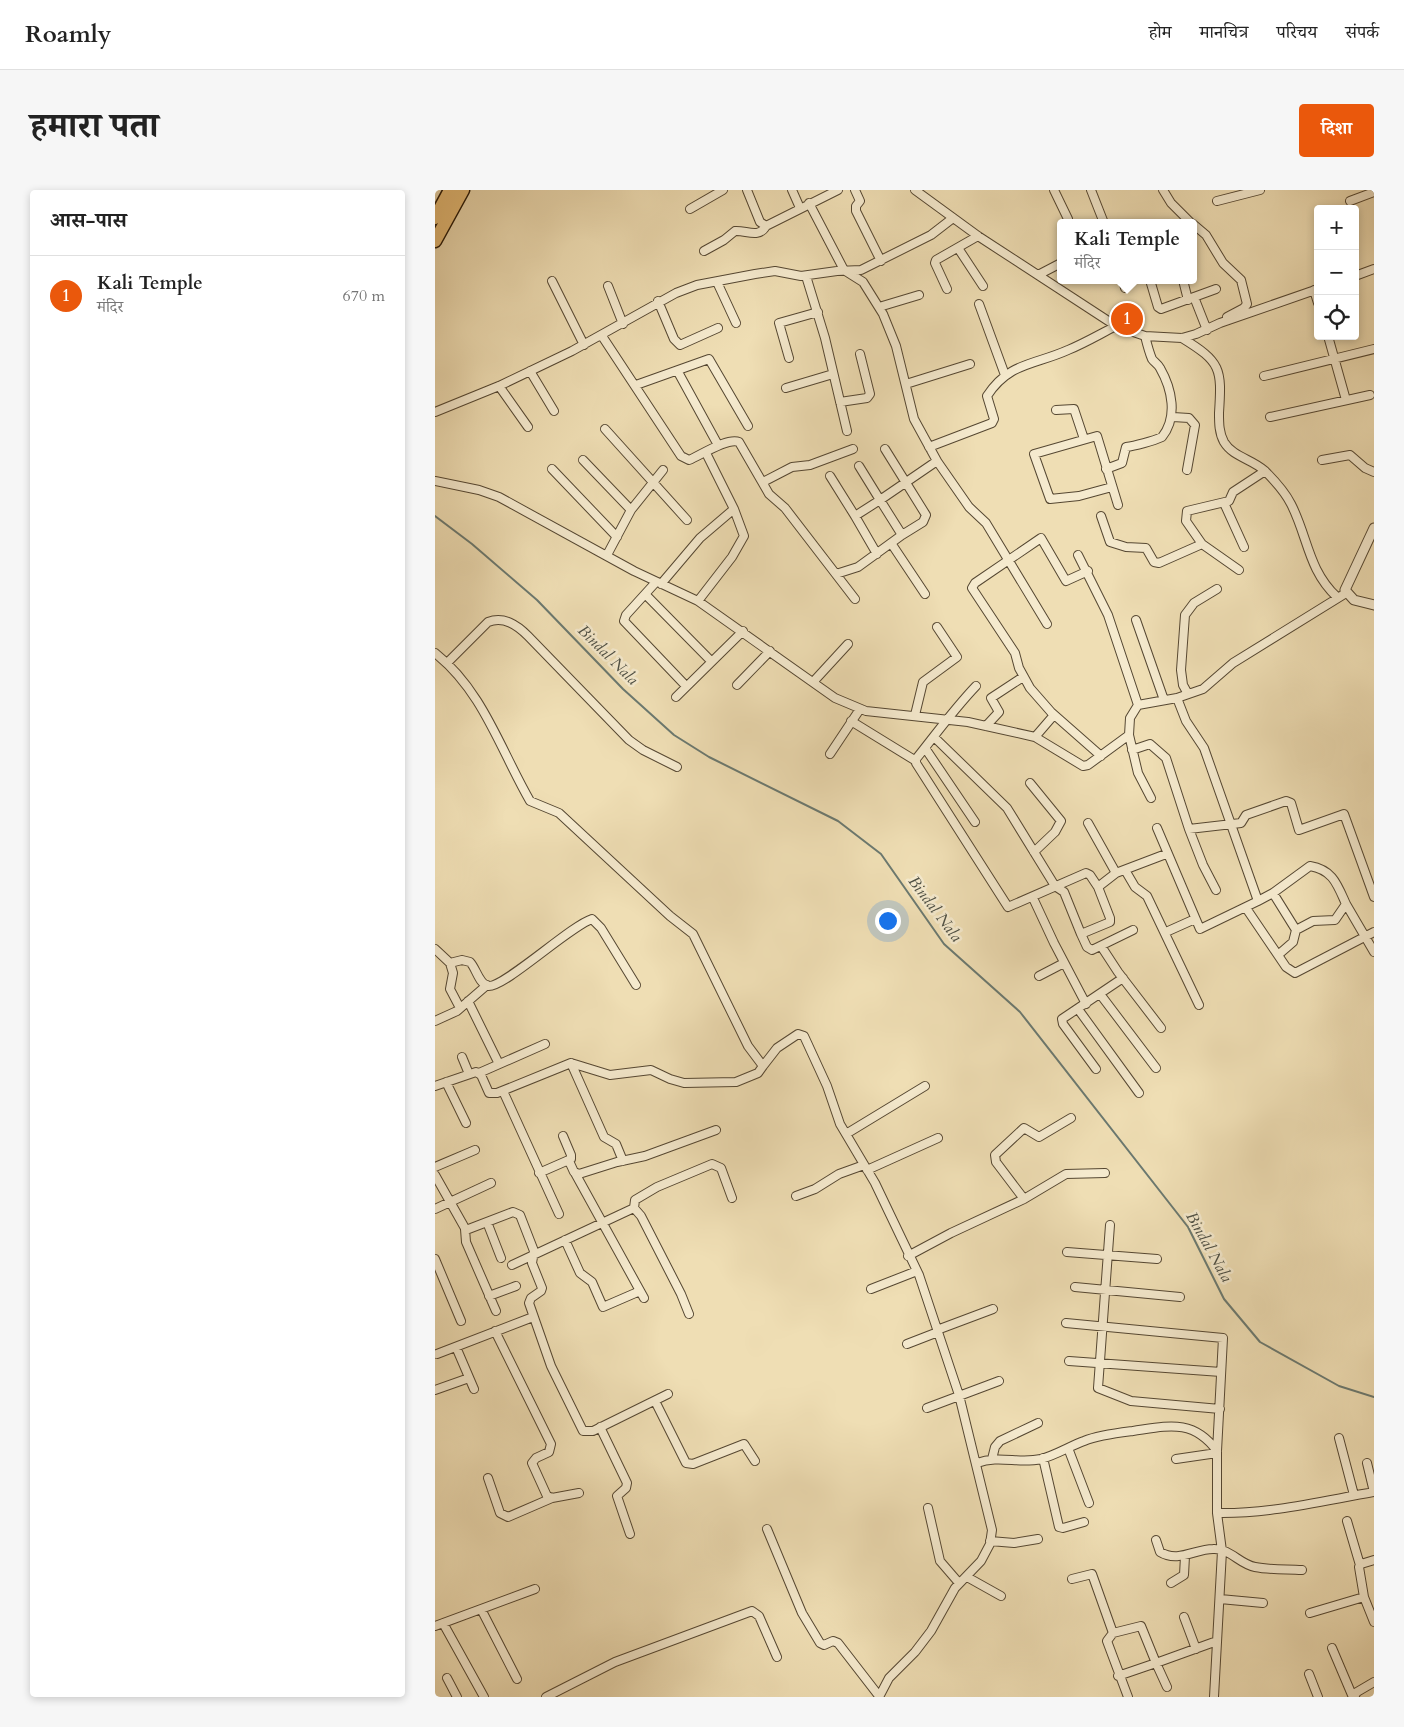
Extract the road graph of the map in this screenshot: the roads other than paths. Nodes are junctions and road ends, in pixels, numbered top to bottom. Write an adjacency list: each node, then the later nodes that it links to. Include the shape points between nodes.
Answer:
1 (463, 190): 27 (highway)
2 (723, 190): 17 (street)
3 (747, 190): 24 (street, via 760,222)
4 (792, 190): 18 (street)
5 (838, 190): 16 (street)
6 (855, 190): 30 (street, via 861,201 856,211)
7 (915, 190): 20 (street)
8 (1054, 190): 21 (street)
9 (1091, 190): 22 (street)
10 (1163, 190): 23 (street)
11 (1260, 190): 14 (street)
12 (447, 192): 19 (highway)
13 (1374, 192): 15 (street)
14 (1217, 201)
15 (1350, 201)
16 (809, 203): 18 (street); 33 (street)
17 (690, 208)
18 (800, 208): 24 (street)
19 (435, 218)
20 (953, 218): 26 (street); 30 (street, via 931,235)
21 (1068, 219)
22 (1102, 219)
23 (1187, 219)
24 (766, 226): 29 (street, via 755,233 736,230)
25 (1197, 228): 53 (street, via 1206,235 1223,263 1241,280 1247,298 1244,308)
26 (978, 236): 28 (street); 36 (street)
27 (435, 241)
28 (958, 248): 42 (street); 43 (street, via 935,261)
29 (704, 251)
30 (881, 261): 33 (street, via 861,270)
31 (1057, 264): 36 (street)
32 (1374, 269): 34 (street)
33 (843, 270): 35 (street); 50 (street, via 861,280)
34 (1359, 275)
35 (806, 276): 38 (street, via 775,272); 51 (street)
36 (1038, 276): 55 (street)
37 (552, 281): 62 (street)
38 (717, 282): 48 (street, via 697,285); 52 (street)
39 (1151, 284): 47 (street, via 1160,308)
40 (1185, 284): 47 (street)
41 (608, 286): 54 (street)
42 (983, 286)
43 (947, 289)
44 (1216, 289): 47 (street)
45 (1314, 291): 53 (street)
46 (919, 295): 50 (street)
47 (1191, 298): 57 (street)
48 (658, 301): 54 (street); 56 (street, via 674,339 680,345)
49 (979, 304): 71 (street)
50 (879, 307): 73 (street, via 896,346)
51 (818, 312): 65 (street, via 779,323); 70 (street)
52 (736, 323)
53 (1219, 323): 57 (street)
54 (623, 324): 58 (street)
55 (1116, 326): 59 (street); 71 (street, via 1068,350 1023,365)
56 (718, 328)
57 (1207, 330): 60 (street)
58 (603, 336): 62 (street); 74 (street)
59 (1145, 336): 60 (street); 83 (street, via 1153,360 1165,380)
60 (1182, 338): 103 (street, via 1206,353 1216,366 1221,386 1219,427 1224,442 1232,451)
61 (1329, 340): 66 (street)
62 (584, 345): 68 (street)
63 (1374, 349): 66 (street)
64 (860, 354): 79 (street, via 870,394 867,398)
65 (789, 358)
66 (1335, 359): 72 (street); 78 (street)
67 (970, 364): 73 (street)
68 (531, 371): 75 (street); 82 (street)
69 (677, 372): 74 (street); 85 (street, via 711,360); 90 (street)
70 (833, 374): 76 (street); 79 (street)
71 (1005, 375): 91 (street, via 987,396 994,419 992,423)
72 (1264, 376)
73 (906, 384): 91 (street, via 914,419)
74 (636, 385): 94 (street, via 681,456 689,460)
75 (499, 386): 81 (street); 86 (street)
76 (786, 388)
77 (1370, 395): 78 (street)
78 (1346, 400): 84 (street)
79 (840, 402): 88 (street)
80 (1056, 410): 89 (street, via 1074,409)
81 (436, 411)
82 (554, 411)
83 (1173, 417): 99 (street, via 1162,437 1140,446 1126,447 1122,463); 102 (street, via 1191,419 1195,425)
84 (1270, 417)
85 (748, 426)
86 (527, 427)
87 (605, 429): 108 (street)
88 (847, 431)
89 (1084, 439): 99 (street, via 1098,436); 110 (street, via 1034,454 1048,498 1079,496)
90 (718, 445): 94 (street); 107 (street, via 735,440 739,442)
91 (929, 448): 97 (street)
92 (853, 449): 107 (street, via 811,465 792,467)
93 (885, 449): 109 (street)
94 (706, 453): 114 (street)
95 (583, 460): 115 (street)
96 (1322, 460): 104 (street, via 1350,455)
97 (937, 461): 109 (street); 128 (street, via 969,507 986,523)
98 (859, 466): 111 (street)
99 (1106, 469): 110 (street)
100 (552, 470): 121 (street)
101 (663, 470): 108 (street)
102 (1187, 470)
103 (1265, 471): 112 (street, via 1233,492 1231,500); 137 (street, via 1291,503 1317,573)
104 (1374, 472)
105 (829, 476): 116 (street)
106 (435, 481): 126 (street, via 499,497)
107 (763, 482): 131 (street, via 769,494 785,508)
108 (653, 483): 115 (street); 118 (street)
109 (906, 484): 111 (street); 120 (street, via 926,515 923,522)
110 (1112, 487): 113 (street)
111 (881, 500): 116 (street); 120 (street)
112 (1224, 503): 123 (street, via 1186,512 1188,525); 124 (street)
113 (1118, 505)
114 (735, 509): 132 (street, via 700,538); 139 (street, via 743,540)
115 (631, 510): 121 (street)
116 (855, 516): 125 (street)
117 (1101, 516): 123 (street, via 1109,541 1147,549 1155,563 1192,551)
118 (687, 520)
119 (1374, 528): 134 (street, via 1345,588)
120 (903, 535): 122 (street)
121 (617, 537): 126 (street)
122 (891, 543): 125 (street); 135 (street)
123 (1202, 544): 129 (street)
124 (1244, 547)
125 (877, 554): 131 (street, via 853,570)
126 (607, 555): 132 (street)
127 (1078, 555): 130 (street)
128 (1008, 558): 130 (street, via 1041,538 1066,581); 142 (street); 150 (street, via 972,588 1015,653)
129 (1239, 570)
130 (1088, 571): 159 (street, via 1108,615)
131 (836, 574): 138 (street)
132 (658, 583): 136 (street); 139 (street)
133 (1217, 589): 155 (street, via 1194,603 1185,615 1181,670)
134 (1346, 593): 137 (street); 140 (street, via 1354,600)
135 (925, 594)
136 (647, 595): 148 (street); 153 (street, via 624,621)
137 (1337, 597): 155 (street, via 1233,663 1208,685)
138 (855, 599)
139 (698, 601): 144 (street)
140 (1374, 605)
141 (1136, 620): 158 (street)
142 (1047, 624)
143 (937, 627): 161 (street, via 957,657 923,682)
144 (743, 631): 146 (street); 148 (street)
145 (848, 644): 151 (street)
146 (770, 651): 151 (street); 152 (street)
147 (435, 653): 149 (street)
148 (711, 661): 153 (street)
149 (447, 662): 174 (street, via 488,622 511,622 529,636 629,740); 226 (street, via 479,702 530,801 559,813 670,916 690,930 748,1046)
150 (1023, 677): 162 (street); 165 (street, via 991,698 999,712)
151 (814, 681): 160 (street, via 835,698)
152 (737, 685)
153 (686, 686): 156 (street)
154 (976, 686): 163 (street)
155 (1188, 694): 157 (street)
156 (676, 697)
157 (1177, 698): 158 (street); 178 (street, via 1186,721 1204,748)
158 (1163, 700): 159 (street)
159 (1138, 705): 166 (street, via 1130,718)
160 (860, 709): 161 (street); 164 (street)
161 (915, 715): 163 (street)
162 (1053, 715): 168 (street); 172 (street)
163 (945, 720): 165 (street); 167 (street)
164 (851, 721): 171 (street); 173 (street)
165 (986, 726): 168 (street)
166 (1129, 735): 170 (street); 172 (street)
167 (935, 737): 169 (street); 182 (street, via 1003,804)
168 (1035, 737): 172 (street, via 1083,766)
169 (925, 748): 173 (street); 177 (street)
170 (1132, 750): 176 (street, via 1138,773); 181 (street, via 1151,744 1164,756)
171 (830, 754)
172 (1101, 756)
173 (916, 762): 193 (street, via 1007,906)
174 (677, 767)
175 (1030, 783): 182 (street, via 1061,821 1055,832)
176 (1151, 798)
177 (975, 822)
178 (1230, 822): 181 (street); 187 (street, via 1241,823 1246,815 1286,800 1291,803 1299,830 1344,814); 194 (street)
179 (1088, 823): 186 (street)
180 (1157, 828): 183 (street)
181 (1189, 829): 190 (street)
182 (1034, 852): 188 (street)
183 (1166, 854): 185 (street); 197 (street)
184 (1374, 869): 187 (street)
185 (1125, 870): 186 (street); 200 (street, via 1135,887 1147,896)
186 (1116, 873): 189 (street)
187 (1366, 873): 192 (street)
188 (1055, 886): 189 (street, via 1086,873); 193 (street); 202 (street, via 1064,892)
189 (1098, 886): 202 (street, via 1110,922)
190 (1216, 890)
191 (1273, 893): 194 (street); 195 (street, via 1310,866 1323,868 1334,880); 199 (street)
192 (1374, 897)
193 (1033, 898): 209 (street)
194 (1257, 901): 196 (street)
195 (1346, 904): 199 (street, via 1335,920 1313,921); 203 (street)
196 (1246, 908): 197 (street, via 1202,929); 207 (street)
197 (1195, 919): 200 (street)
198 (1133, 930): 204 (street)
199 (1296, 930): 207 (street, via 1293,942)
200 (1166, 932): 217 (street)
201 (1374, 932): 203 (street)
202 (1081, 934): 204 (street, via 1089,949)
203 (1366, 936): 206 (street); 207 (street, via 1299,972 1289,971)
204 (1101, 946): 211 (street)
205 (435, 949): 208 (street)
206 (1374, 952)
207 (1277, 955)
208 (450, 964): 212 (street, via 462,960 469,962); 218 (street, via 453,973 450,989)
209 (1064, 964): 210 (street); 216 (street)
210 (1039, 976)
211 (1123, 978): 214 (street); 221 (street)
212 (487, 985): 213 (street, via 509,977 592,919); 215 (street)
213 (636, 985)
214 (1100, 994): 216 (street); 227 (street)
215 (468, 1001): 218 (street); 225 (street)
216 (1086, 1004): 219 (street)
217 (1199, 1005)
218 (460, 1008): 220 (street)
219 (1078, 1009): 228 (street, via 1062,1022); 235 (street)
220 (435, 1020)
221 (1161, 1028)
222 (545, 1044): 225 (street)
223 (462, 1057): 230 (street)
224 (571, 1062): 226 (street, via 610,1075 651,1070 684,1083 736,1082 758,1073); 234 (street); 244 (street, via 604,1137 616,1144)
225 (499, 1064): 229 (street)
226 (763, 1066): 239 (street, via 780,1045 802,1034)
227 (1156, 1068)
228 (1096, 1069)
229 (479, 1073): 230 (street); 234 (street, via 489,1093)
230 (469, 1074): 231 (street)
231 (446, 1082): 232 (street); 237 (street)
232 (435, 1086)
233 (925, 1086): 239 (street)
234 (503, 1091): 247 (street)
235 (1139, 1092)
236 (1071, 1118): 254 (street, via 1039,1137 1024,1128 995,1155 995,1160)
237 (466, 1123)
238 (716, 1130): 244 (street)
239 (846, 1134): 246 (street)
240 (563, 1136): 243 (street, via 571,1155)
241 (938, 1138): 246 (street)
242 (475, 1150): 245 (street)
243 (569, 1161): 247 (street); 248 (street)
244 (623, 1161): 248 (street)
245 (435, 1167)
246 (865, 1167): 252 (street, via 831,1178); 267 (street)
247 (539, 1173): 258 (street)
248 (575, 1173): 260 (street)
249 (1105, 1173): 254 (street, via 1066,1174)
250 (435, 1175): 255 (street)
251 (491, 1183): 255 (street)
252 (796, 1196)
253 (732, 1198): 256 (street, via 721,1168 712,1164 645,1193 635,1200)
254 (1024, 1198): 267 (street)
255 (450, 1202): 257 (street); 262 (street)
256 (634, 1208): 260 (street); 281 (street, via 641,1216)
257 (435, 1209)
258 (559, 1214)
259 (487, 1222): 262 (street); 265 (street, via 518,1213); 268 (street)
260 (602, 1222): 263 (street); 263 (street, via 642,1295 603,1307 592,1282 580,1273)
261 (1110, 1225): 266 (street)
262 (465, 1229): 277 (street, via 466,1242)
263 (565, 1240): 265 (street)
264 (1067, 1252): 266 (street)
265 (534, 1254): 271 (street); 282 (street, via 532,1263 542,1289 529,1301)
266 (1108, 1255): 270 (street); 276 (street)
267 (908, 1256): 272 (street)
268 (501, 1258)
269 (435, 1259): 283 (street)
270 (1157, 1260)
271 (512, 1265)
272 (917, 1271): 275 (street); 287 (street)
273 (516, 1286): 277 (street)
274 (1075, 1287): 276 (street)
275 (871, 1290)
276 (1107, 1292): 278 (street); 285 (street)
277 (489, 1296): 280 (street)
278 (1180, 1297)
279 (993, 1309): 287 (street)
280 (496, 1311)
281 (689, 1314)
282 (533, 1318): 286 (street); 304 (street, via 580,1427 588,1432)
283 (461, 1321)
284 (1066, 1323): 285 (street)
285 (1103, 1327): 292 (street); 293 (street, via 1221,1337 1224,1341)
286 (495, 1331): 289 (street); 318 (street, via 551,1444 549,1452 535,1459 533,1466 547,1496)
287 (938, 1331): 288 (street); 299 (street)
288 (907, 1344)
289 (456, 1347): 290 (street); 294 (street)
290 (437, 1354)
291 (1069, 1361): 292 (street)
292 (1099, 1363): 293 (street); 302 (street, via 1097,1386 1101,1391 1131,1401)
293 (1221, 1372): 302 (street)
294 (469, 1378): 296 (street); 297 (street)
295 (999, 1381): 299 (street)
296 (474, 1389)
297 (435, 1390)
298 (668, 1394): 300 (street)
299 (959, 1395): 301 (street); 312 (street)
300 (655, 1401): 304 (street); 311 (street, via 686,1463 693,1464 744,1444)
301 (927, 1408)
302 (1221, 1409): 307 (street)
303 (1038, 1423): 309 (street, via 1001,1441 995,1447)
304 (600, 1427): 325 (street, via 627,1483 627,1488 617,1496)
305 (1339, 1438): 317 (street)
306 (1068, 1448): 307 (street, via 1102,1436 1162,1425 1200,1434); 308 (street); 319 (street)
307 (1217, 1452): 310 (street); 321 (street)
308 (1043, 1458): 309 (street); 322 (street, via 1059,1527)
309 (992, 1459): 312 (street)
310 (1176, 1459)
311 (755, 1460)
312 (977, 1463): 328 (street, via 992,1530)
313 (1367, 1463): 315 (street)
314 (487, 1478): 318 (street, via 499,1511 508,1517)
315 (1374, 1492): 317 (street)
316 (579, 1493): 318 (street)
317 (1354, 1495): 321 (street, via 1283,1509)
318 (552, 1498)
319 (1089, 1503)
320 (928, 1508): 336 (street, via 941,1561)
321 (1217, 1512): 329 (street)
322 (1084, 1522)
323 (1347, 1522): 332 (street)
324 (767, 1529): 365 (street, via 802,1612 820,1643 824,1646 838,1642)
325 (630, 1534)
326 (1038, 1539): 328 (street, via 1014,1543)
327 (1156, 1540): 330 (street, via 1163,1554)
328 (990, 1541): 334 (street, via 981,1561)
329 (1222, 1550): 330 (street, via 1211,1549); 333 (street, via 1254,1567); 341 (street)
330 (1185, 1556): 337 (street, via 1184,1575)
331 (1374, 1560): 332 (street)
332 (1360, 1565): 340 (street)
333 (1302, 1570)
334 (967, 1577): 336 (street); 339 (street)
335 (1071, 1579): 349 (street, via 1092,1574)
336 (959, 1583): 365 (street, via 931,1631 889,1678)
337 (1171, 1583)
338 (535, 1589): 343 (street)
339 (1001, 1596)
340 (1364, 1597): 344 (street); 347 (street)
341 (1220, 1599): 342 (street); 350 (street)
342 (1263, 1603)
343 (481, 1609): 346 (street); 358 (street)
344 (1310, 1613)
345 (1185, 1617): 352 (street)
346 (443, 1622): 348 (street); 363 (street)
347 (1374, 1622)
348 (435, 1626)
349 (1113, 1634): 354 (street, via 1141,1626); 356 (street, via 1107,1641)
350 (1217, 1641): 352 (street); 367 (street)
351 (1332, 1648): 362 (street)
352 (1196, 1649): 354 (street)
353 (777, 1658): 364 (street, via 759,1616 751,1611 615,1662)
354 (1157, 1662): 356 (street); 360 (street)
355 (1309, 1674): 368 (street)
356 (1118, 1676): 366 (street)
357 (447, 1678): 361 (street)
358 (517, 1679)
359 (1374, 1682): 362 (street)
360 (1167, 1687)
361 (454, 1696)
362 (1352, 1696)
363 (484, 1697)
364 (546, 1697)
365 (879, 1697)
366 (1128, 1697)
367 (1214, 1697)
368 (1318, 1697)

